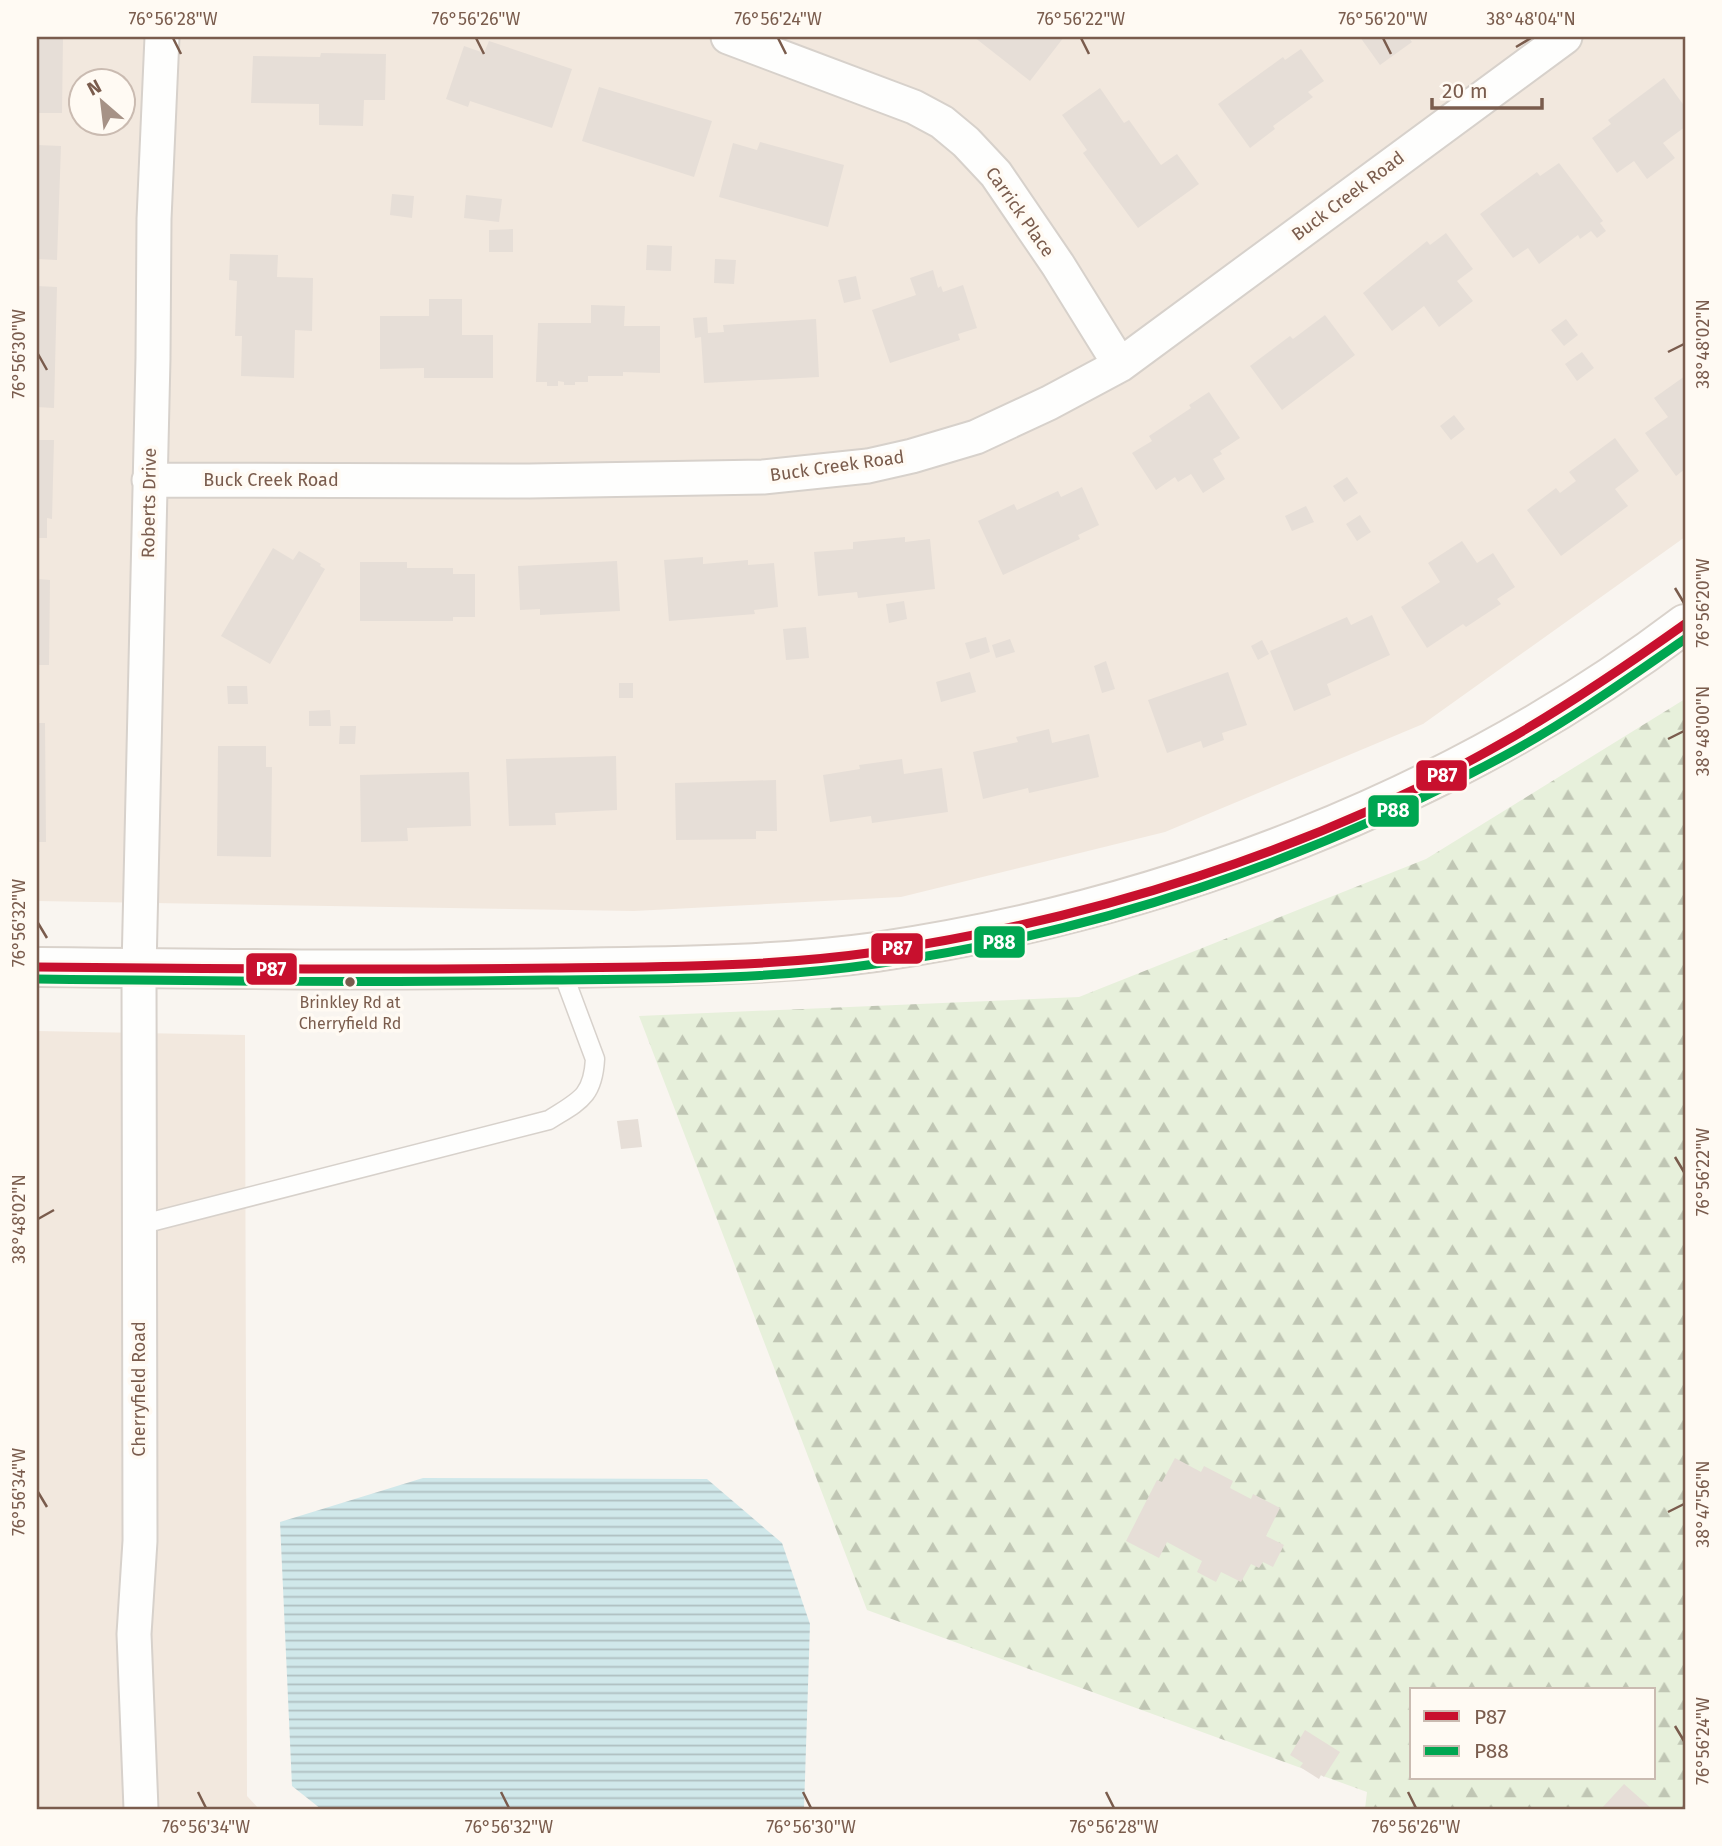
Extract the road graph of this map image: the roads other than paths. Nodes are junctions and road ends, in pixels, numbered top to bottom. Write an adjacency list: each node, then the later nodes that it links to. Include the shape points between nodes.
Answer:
1 (162, 37): 5 (street, Roberts Drive)
2 (728, 37): 4 (street, Carrick Place, via 914,107 966,142 996,174)
3 (1565, 37): 4 (street, Buck Creek Road)
4 (1120, 365): 5 (street, Buck Creek Road, via 976,437 868,466 762,477)
5 (149, 481): 9 (street, Roberts Drive)
6 (1685, 624): 8 (main road, via 1572,701 1443,774 1315,833 1177,884 987,932 873,952 756,962)
7 (37, 967): 9 (main road)
8 (561, 968): 9 (main road); 10 (lane, via 595,1059 594,1074 591,1088 549,1120)
9 (139, 969): 10 (street, Cherryfield Road)
10 (139, 1226): 11 (street, Cherryfield Road, via 140,1541 134,1634)
11 (141, 1809)

